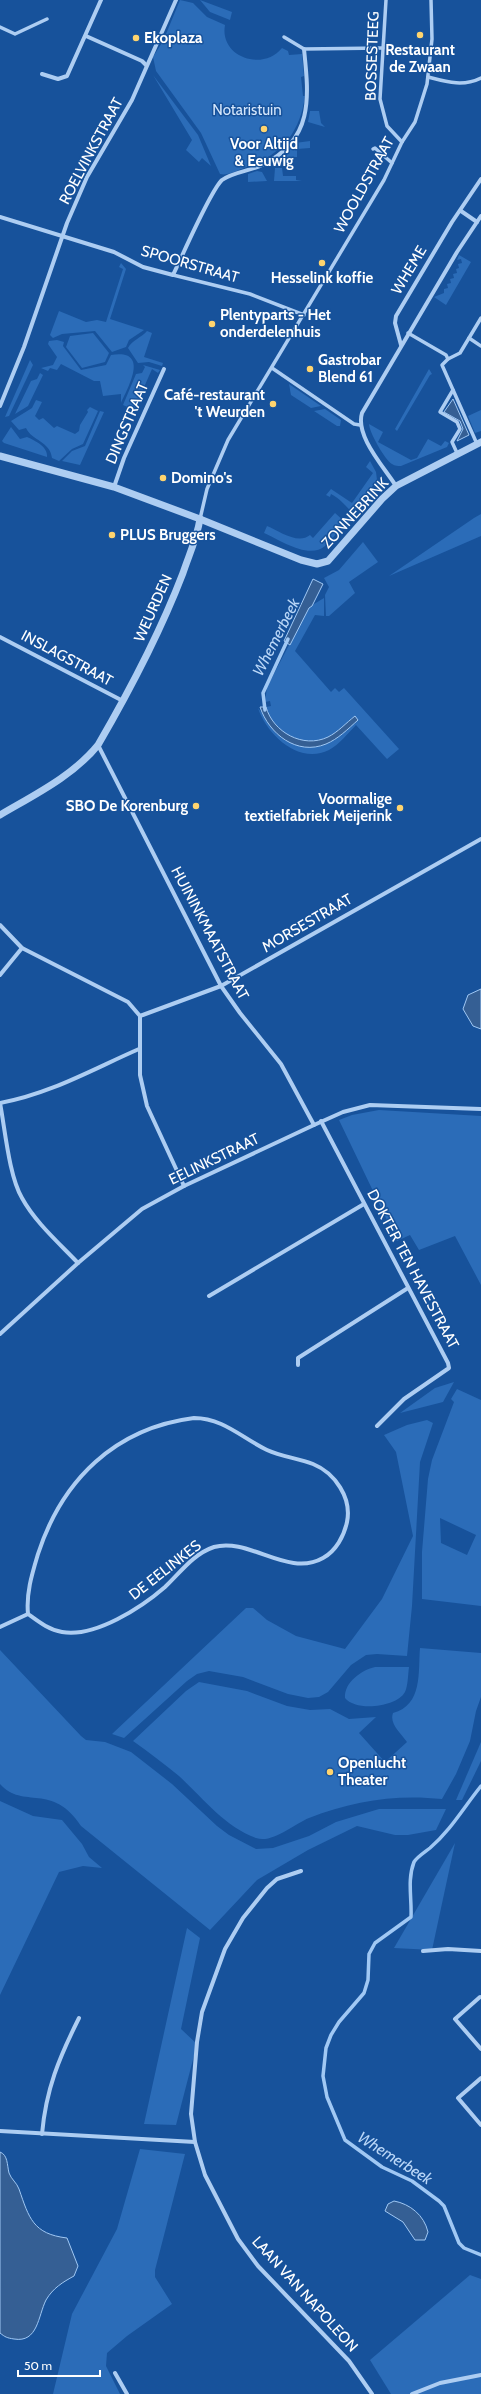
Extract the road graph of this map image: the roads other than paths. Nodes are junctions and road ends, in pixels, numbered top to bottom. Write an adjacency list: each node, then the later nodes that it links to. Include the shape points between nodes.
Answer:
1 (101, 0): 7 (street)
2 (176, 0): 11 (street, ROELVINKSTRAAT)
3 (386, 0): 9 (street, BOSSESTEEG)
4 (431, 0): 13 (street, WOOLDSTRAAT, via 432,39)
5 (47, 19): 6 (street, via 15,34)
6 (0, 28)
7 (86, 36): 11 (street); 12 (street, via 67,76 58,79)
8 (284, 37): 10 (street)
9 (383, 48): 10 (street); 15 (street, BOSSESTEEG, via 380,99 382,113 387,126)
10 (304, 49): 24 (street, via 308,103 299,131 278,156 262,165 231,176 217,186)
11 (146, 65): 23 (street, ROELVINKSTRAAT, via 132,100 87,177)
12 (42, 74)
13 (428, 77): 14 (street, via 457,84); 15 (street, WOOLDSTRAAT, via 415,122)
14 (481, 78)
15 (402, 142): 17 (street, WOOLDSTRAAT)
16 (373, 149): 17 (street)
17 (392, 163): 25 (street, WOOLDSTRAAT)
18 (481, 179): 19 (street, WHEME)
19 (461, 211): 22 (street); 29 (street, WHEME, via 448,228 396,316 395,323)
20 (481, 216): 22 (street)
21 (0, 218): 23 (street, SPOORSTRAAT)
22 (479, 224): 27 (street, via 466,237)
23 (62, 236): 24 (street, SPOORSTRAAT, via 123,256 143,267); 35 (street, ROELVINKSTRAAT, via 32,326)
24 (173, 275): 25 (street, SPOORSTRAAT, via 250,294)
25 (304, 315): 32 (street, WOOLDSTRAAT)
26 (481, 318): 28 (street)
27 (408, 333): 29 (street); 31 (street, via 446,355)
28 (469, 338): 30 (street); 31 (street, via 460,353)
29 (401, 345): 36 (street, via 364,408)
30 (481, 346)
31 (448, 359): 34 (street, via 442,365)
32 (272, 368): 36 (street, via 354,424); 42 (street, WEURDEN, via 228,440 202,506)
33 (164, 369): 41 (street, DINGSTRAAT, via 124,458)
34 (453, 390): 37 (street); 38 (street, via 440,412 457,422 460,428 452,442)
35 (0, 406)
36 (360, 425): 40 (street, via 364,437)
37 (479, 443): 38 (street, ZONNEBRINK)
38 (457, 453): 40 (street, ZONNEBRINK)
39 (0, 456): 41 (street, DINGSTRAAT)
40 (396, 486): 42 (street, ZONNEBRINK, via 332,558 317,564 301,560)
41 (114, 487): 42 (street, DINGSTRAAT)
42 (200, 519): 44 (street, WEURDEN, via 198,532 175,595)
43 (0, 637): 44 (street, INSLAGSTRAAT)
44 (123, 701): 45 (street, WEURDEN)
45 (98, 745): 46 (street, WEURDEN, via 65,776); 51 (street, HUININKMAATSTRAAT)
46 (0, 815)
47 (481, 839): 51 (street, MORSESTRAAT)
48 (0, 925): 49 (street)
49 (22, 948): 50 (street); 52 (street, via 128,1002)
50 (0, 975)
51 (221, 986): 52 (street, MORSESTRAAT); 57 (street, HUININKMAATSTRAAT, via 281,1064)
52 (140, 1016): 53 (street)
53 (139, 1048): 54 (street, via 54,1088 26,1098); 58 (street, via 140,1075 147,1106)
54 (0, 1103): 60 (street, via 21,1198)
55 (481, 1109): 56 (street, EELINKSTRAAT, via 370,1105)
56 (322, 1121): 57 (street, EELINKSTRAAT); 59 (street, DOKTER TEN HAVESTRAAT)
57 (314, 1125): 58 (street, EELINKSTRAAT)
58 (184, 1186): 60 (street, EELINKSTRAAT, via 142,1208)
59 (364, 1204): 61 (street, DOKTER TEN HAVESTRAAT); 62 (street)
60 (78, 1263): 63 (street, EELINKSTRAAT)
61 (408, 1288): 64 (street, via 298,1358); 65 (street, DOKTER TEN HAVESTRAAT, via 449,1368 404,1399)
62 (208, 1296)
63 (0, 1334)
64 (298, 1365)
65 (377, 1426)
66 (28, 1614): 66 (street, DE EELINKES, via 48,1628 63,1633 80,1632 108,1623 148,1600 194,1558 215,1547 243,1548 290,1562 307,1563 323,1558 332,1551 344,1534 348,1518 347,1502 342,1488 315,1464 267,1450 213,1420 194,1418 155,1426 100,1456 64,1497 52,1517 32,1575 27,1600); 67 (street)
67 (0, 1627)
68 (301, 1871): 78 (street, LAAN VAN NAPOLEON, via 277,1879 264,1892 234,1932 216,1969 202,2012 197,2042 191,2114)
69 (423, 1951): 70 (street)
70 (481, 1951)
71 (480, 1997): 73 (street, via 455,2019)
72 (80, 2018): 77 (street, via 58,2060 45,2108)
73 (481, 2049)
74 (481, 2078): 75 (street, via 458,2098)
75 (481, 2125)
76 (0, 2131): 77 (street)
77 (42, 2134): 78 (street)
78 (195, 2142): 82 (street, LAAN VAN NAPOLEON, via 212,2191 238,2239 258,2266 350,2361)
79 (115, 2373): 81 (street)
80 (481, 2375): 83 (street, via 440,2383)
81 (127, 2394)
82 (372, 2394)
83 (412, 2394)

